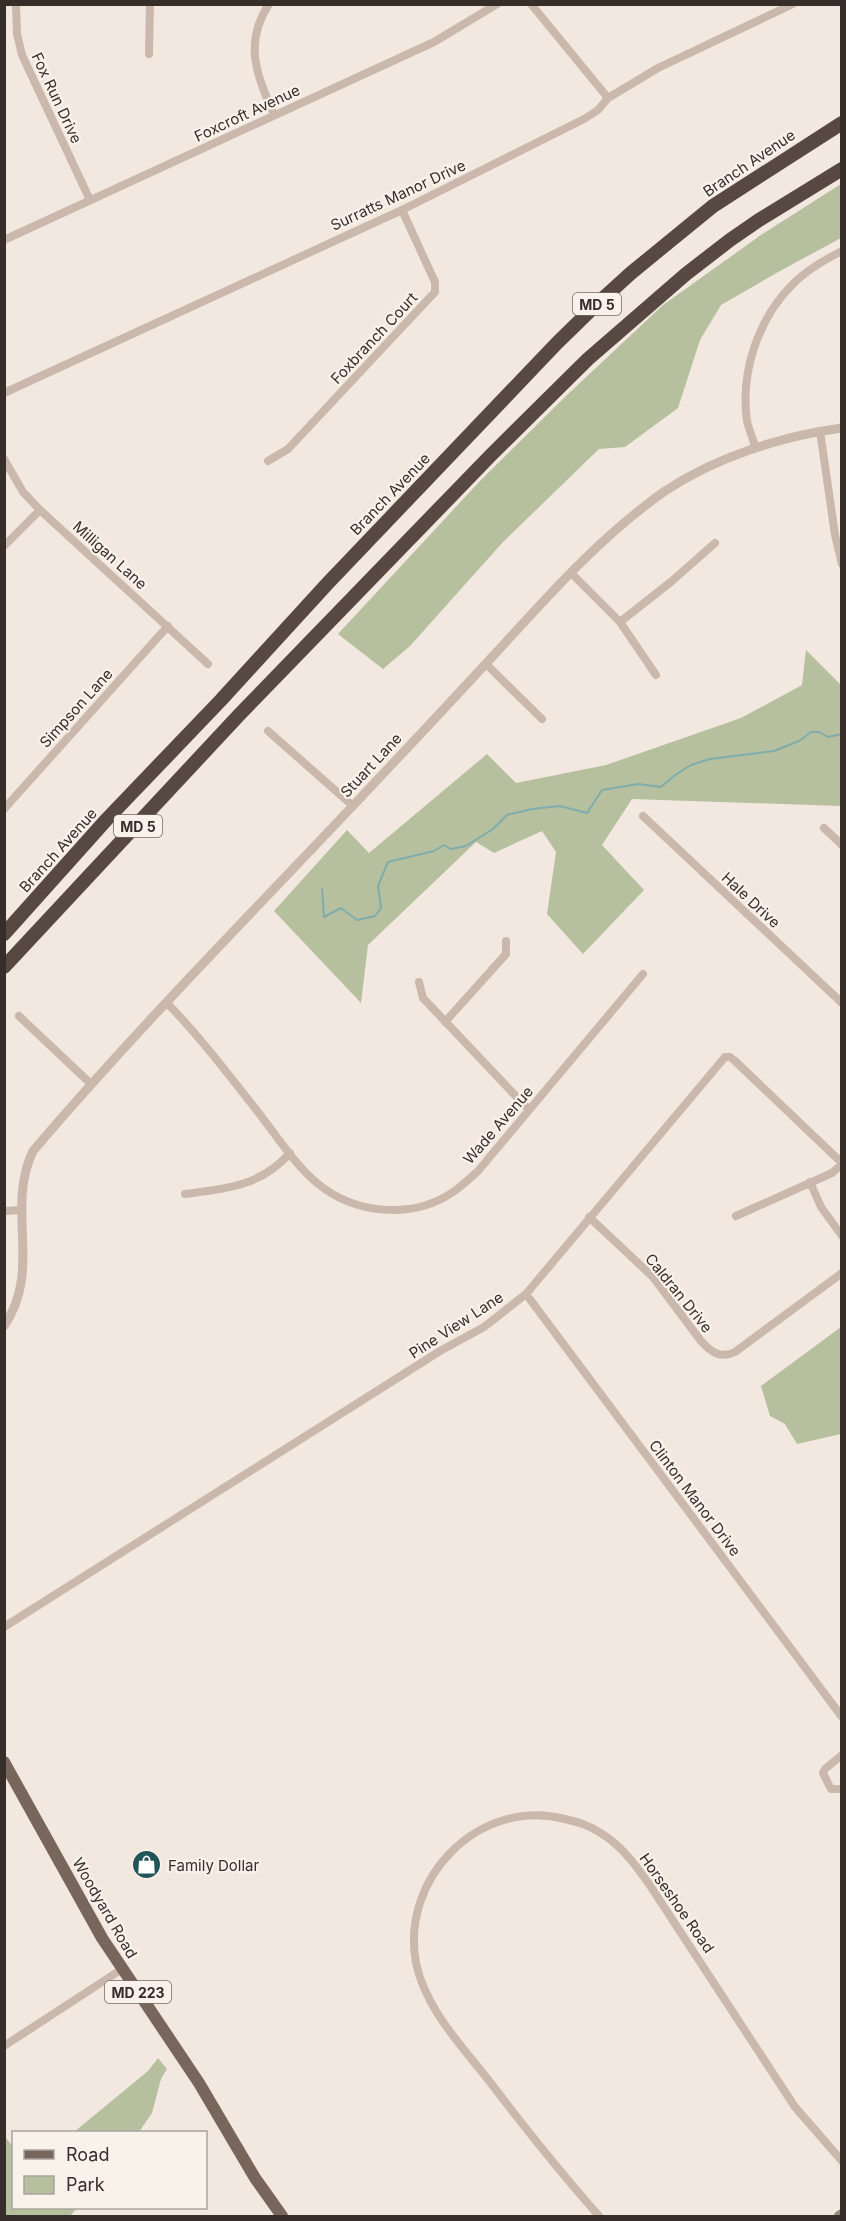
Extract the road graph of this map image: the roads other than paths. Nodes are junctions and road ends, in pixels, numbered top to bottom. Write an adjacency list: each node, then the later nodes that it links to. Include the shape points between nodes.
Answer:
1 (16, 4): 12 (street, Fox Run Drive, via 22,55)
2 (150, 4): 7 (street)
3 (269, 4): 9 (street, via 257,29 254,59)
4 (497, 4): 9 (street, Foxcroft Avenue, via 434,42)
5 (531, 4): 8 (street)
6 (794, 4): 8 (street, Surratts Manor Drive, via 683,55)
7 (149, 54)
8 (608, 98): 13 (street, Surratts Manor Drive, via 584,119)
9 (274, 115): 12 (street, Foxcroft Avenue)
10 (842, 123): 39 (highway, Branch Avenue / MD 5, via 713,206 598,303 327,584)
11 (842, 168): 43 (highway, MD 5, via 730,240 582,365 252,701)
12 (90, 200): 14 (street, Foxcroft Avenue)
13 (402, 210): 16 (street, Surratts Manor Drive); 21 (street, Foxbranch Court, via 435,282 435,292 288,449)
14 (4, 240)
15 (842, 251): 19 (street, via 793,284 779,300 758,339 751,358 746,404)
16 (4, 393)
17 (842, 428): 18 (street, Stuart Lane)
18 (820, 431): 19 (street, Stuart Lane); 25 (street, via 831,516)
19 (755, 447): 26 (street, Stuart Lane, via 669,489 626,519)
20 (4, 459): 22 (street, Milligan Lane, via 23,492)
21 (268, 460)
22 (40, 510): 24 (street); 28 (street, Milligan Lane)
23 (715, 543): 27 (street)
24 (4, 546)
25 (842, 564)
26 (571, 573): 27 (street); 30 (street, Stuart Lane)
27 (620, 622): 31 (street)
28 (168, 626): 29 (street, Milligan Lane); 35 (street, Simpson Lane)
29 (208, 664)
30 (486, 664): 32 (street); 34 (street, Stuart Lane)
31 (656, 675)
32 (542, 718)
33 (268, 730): 34 (street)
34 (353, 807): 47 (street, Stuart Lane)
35 (4, 809)
36 (643, 816): 46 (street, Hale Drive)
37 (824, 828): 38 (street)
38 (842, 844)
39 (84, 846): 40 (highway); 41 (highway, Branch Avenue / MD 5)
40 (4, 920)
41 (4, 934)
42 (506, 941): 49 (street, via 506,954)
43 (4, 969)
44 (643, 974): 51 (street, Wade Avenue)
45 (419, 982): 49 (street, via 423,998)
46 (840, 1000)
47 (167, 1003): 50 (street, Stuart Lane); 52 (street, Wade Avenue, via 194,1030)
48 (19, 1016): 50 (street)
49 (446, 1022): 51 (street)
50 (91, 1084): 57 (street, Stuart Lane, via 33,1151 25,1174)
51 (529, 1110): 52 (street, Wade Avenue, via 478,1171 452,1192 422,1206 387,1211 350,1203 316,1183)
52 (290, 1153): 55 (street, via 256,1180 231,1189)
53 (842, 1164): 54 (street); 59 (street, Pine View Lane, via 728,1057)
54 (810, 1182): 58 (street); 60 (street, via 821,1207)
55 (185, 1194)
56 (4, 1210): 57 (street)
57 (21, 1210): 63 (street, Stuart Lane, via 23,1282 15,1309)
58 (736, 1216)
59 (589, 1217): 61 (street, Caldran Drive, via 653,1277 701,1341 720,1355 735,1352); 62 (street, Pine View Lane)
60 (842, 1236)
61 (842, 1273)
62 (526, 1294): 64 (street, Pine View Lane, via 484,1327); 65 (street, Clinton Manor Drive)
63 (4, 1326)
64 (4, 1628)
65 (842, 1717)
66 (842, 1755): 68 (street, via 824,1773 831,1789)
67 (4, 1762): 69 (main road, Woodyard Road / MD 223, via 78,1898)
68 (842, 1789)
69 (123, 1968): 70 (street); 72 (main road, Woodyard Road / MD 223)
70 (4, 2046)
71 (842, 2161): 73 (street, Horseshoe Road, via 795,2107 649,1884 622,1851 581,1823 544,1815 511,1819 488,1826 459,1844 430,1877 415,1925 417,1965 424,1989 441,2019)
72 (282, 2217)
73 (599, 2217)

